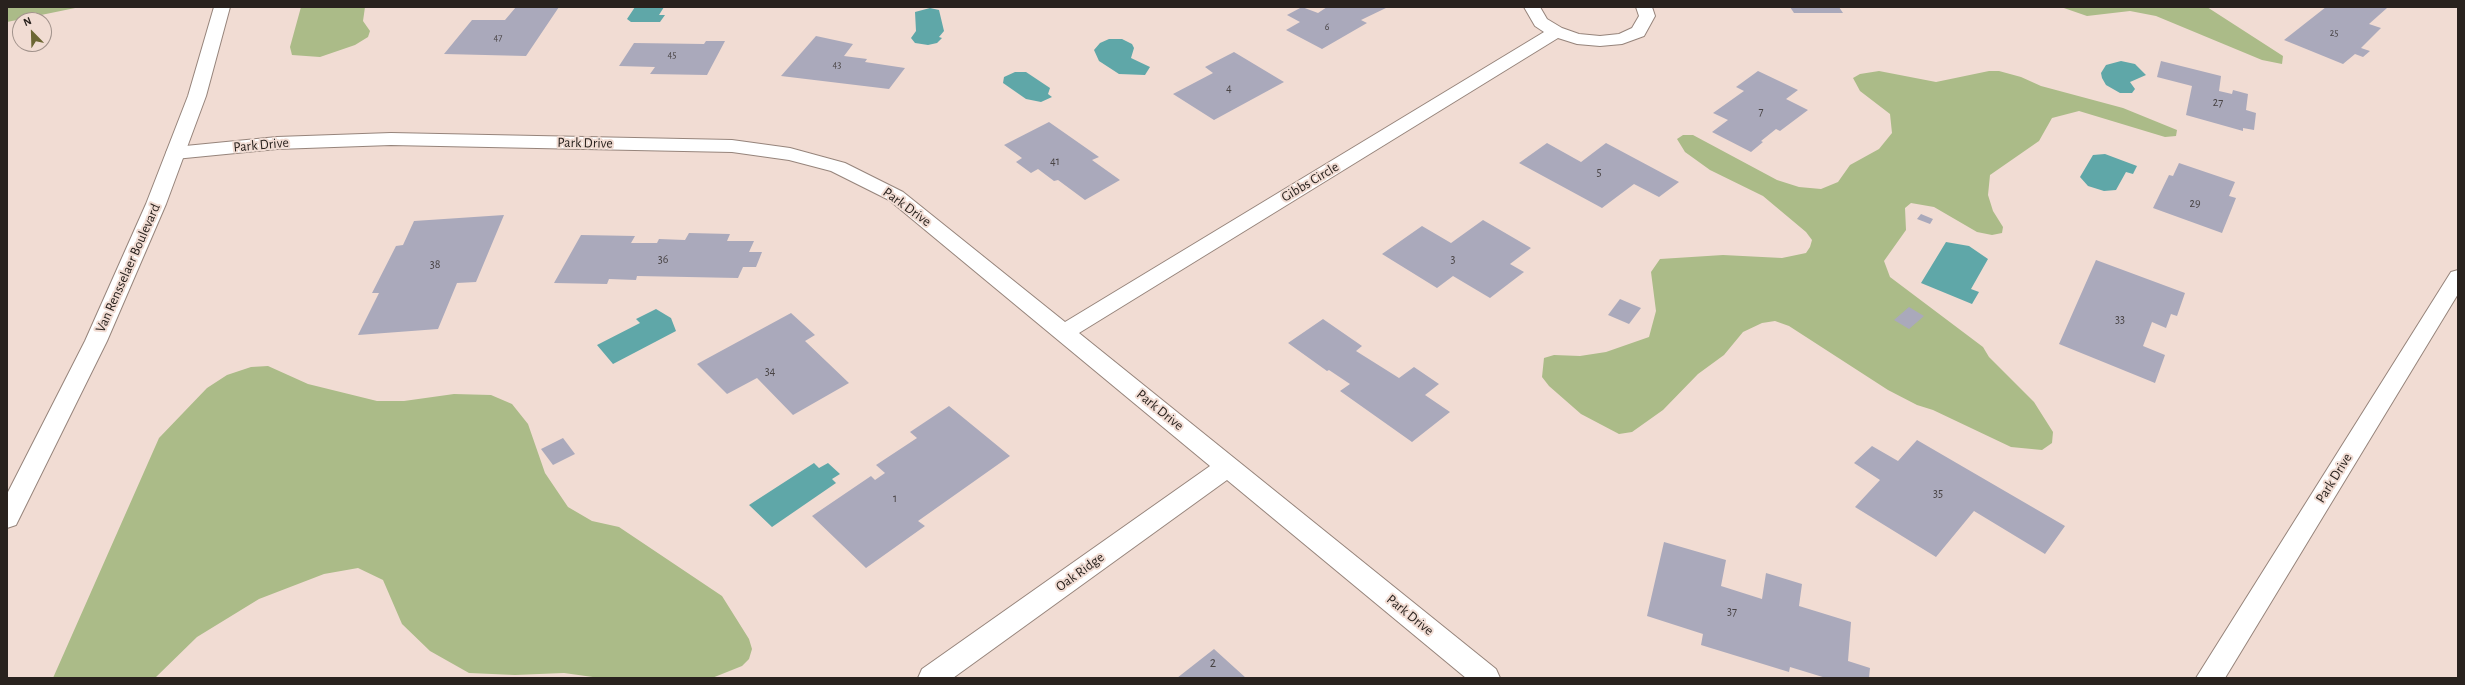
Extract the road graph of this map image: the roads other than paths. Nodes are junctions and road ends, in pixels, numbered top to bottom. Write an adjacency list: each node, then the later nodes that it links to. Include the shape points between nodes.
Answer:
1 (222, 7): 5 (street, Van Rensselaer Boulevard, via 204,74)
2 (1532, 7): 4 (street, via 1540,22)
3 (1644, 7): 4 (street, via 1647,16 1643,27 1622,39 1589,41)
4 (1556, 32): 7 (street, Gibbs Circle)
5 (175, 153): 7 (street, Park Drive, via 278,143 391,139 732,146 790,154 838,167 896,196); 9 (street, Van Rensselaer Boulevard, via 96,341)
6 (2458, 277): 12 (street, Park Drive)
7 (1065, 332): 8 (street, Park Drive)
8 (1228, 466): 10 (street, Oak Ridge); 11 (street, Park Drive)
9 (7, 518)
10 (932, 678)
11 (1486, 678)
12 (2210, 678)

